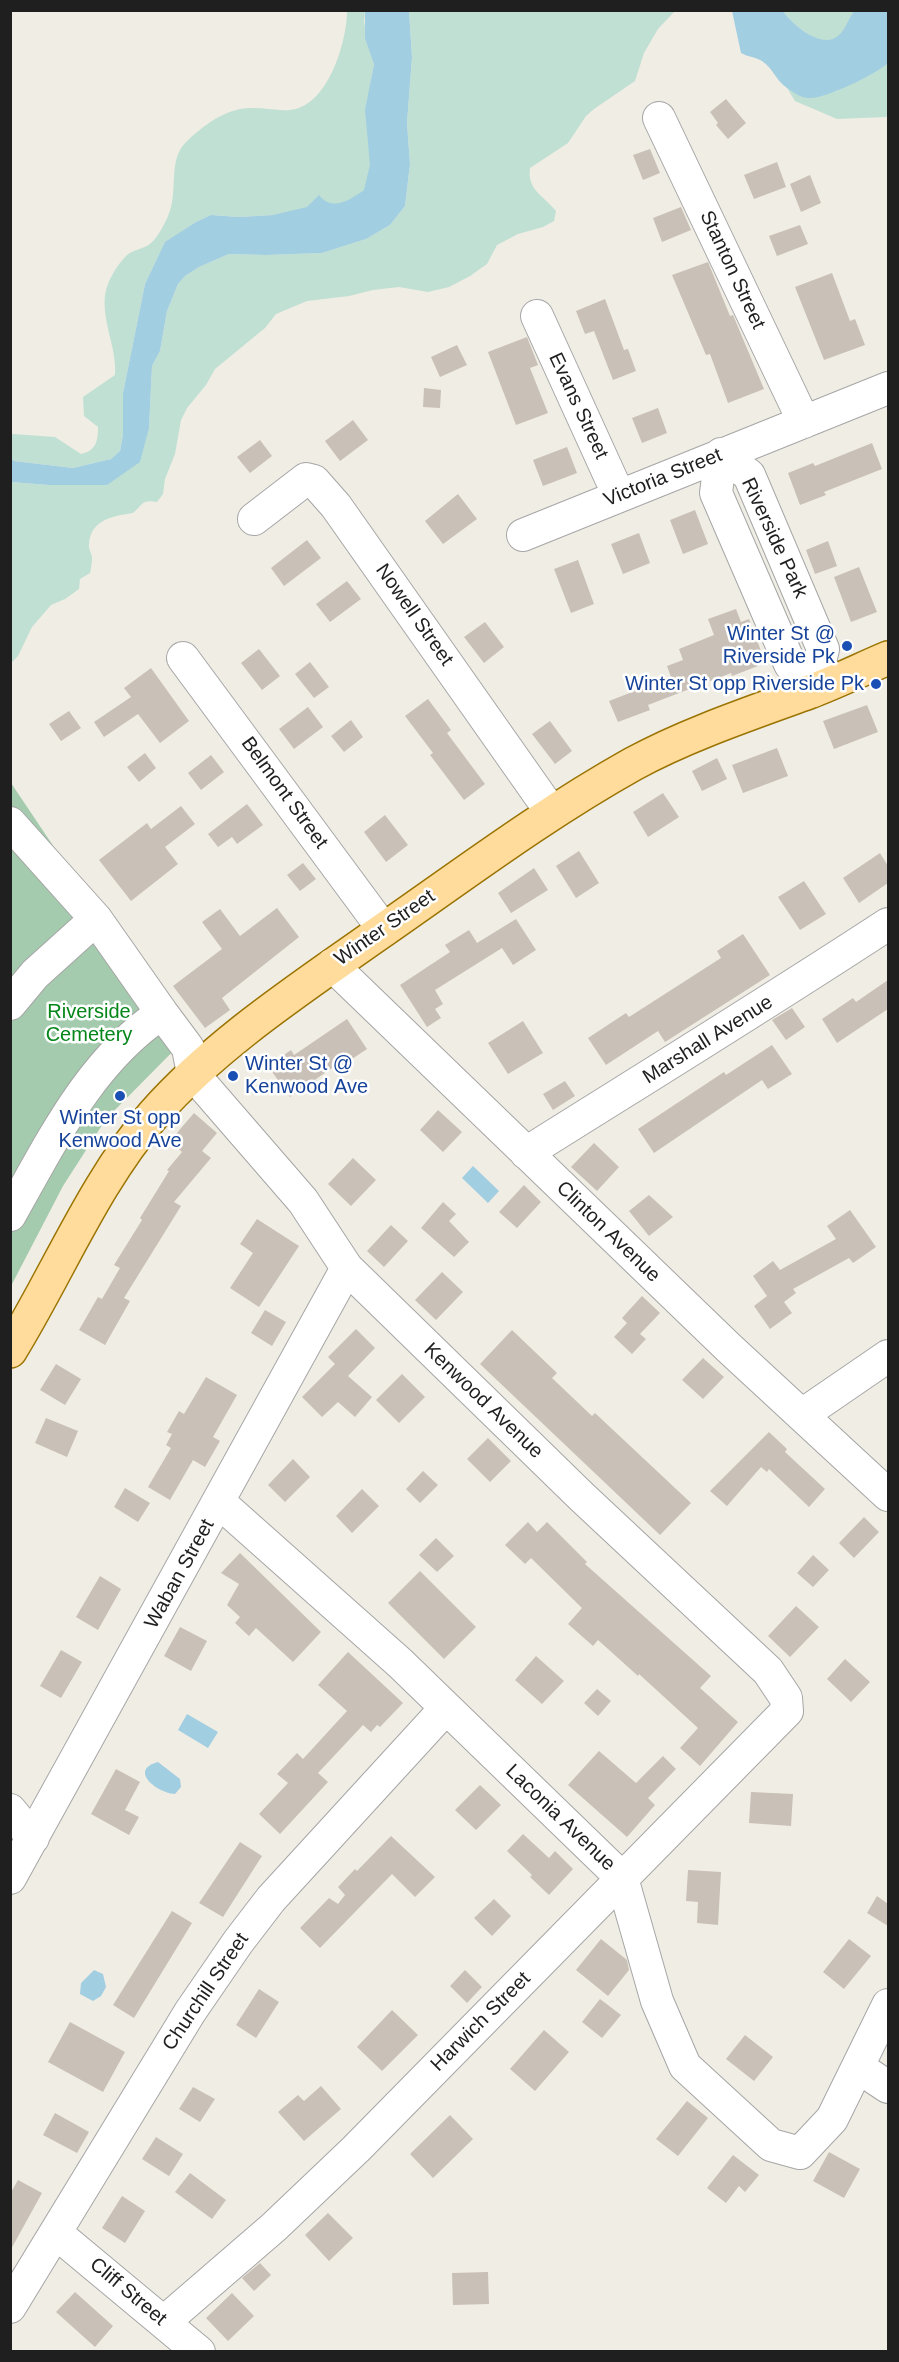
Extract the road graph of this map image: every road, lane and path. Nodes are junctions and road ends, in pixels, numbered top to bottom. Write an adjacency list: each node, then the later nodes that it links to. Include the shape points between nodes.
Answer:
1 (659, 118): 4 (street, Stanton Street)
2 (537, 316): 6 (street, Evans Street)
3 (888, 388): 4 (street, Victoria Street)
4 (804, 422): 5 (street, Victoria Street)
5 (721, 454): 6 (street, Victoria Street); 11 (street, Riverside Park, via 716,493 790,664)
6 (619, 496): 8 (street, Victoria Street)
7 (254, 519): 12 (street, Nowell Street, via 306,479 314,481 381,568)
8 (523, 535)
9 (183, 658): 16 (street, Belmont Street)
10 (888, 658): 11 (main road, Winter Street)
11 (813, 691): 12 (main road, Winter Street, via 635,763)
12 (552, 813): 16 (main road, Winter Street)
13 (16, 836): 14 (street)
14 (96, 919): 18 (street, via 35,974); 19 (street)
15 (888, 924): 21 (street, Marshall Avenue)
16 (384, 930): 17 (main road, Winter Street)
17 (332, 965): 20 (main road, Winter Street); 21 (street, Clinton Avenue)
18 (10, 1004)
19 (162, 1013): 20 (street, via 188,1048); 22 (street, via 137,1030 82,1091)
20 (193, 1074): 23 (street, Kenwood Avenue, via 303,1202); 24 (main road, Winter Street, via 128,1147)
21 (526, 1153): 26 (street, Clinton Avenue)
22 (10, 1215)
23 (347, 1269): 28 (street, Waban Street); 30 (street, Kenwood Avenue, via 768,1671 786,1698)
24 (10, 1351)
25 (888, 1356): 26 (street)
26 (802, 1415): 27 (street, Clinton Avenue)
27 (888, 1495)
28 (219, 1502): 29 (street, Laconia Avenue, via 400,1663); 32 (street, Waban Street)
29 (445, 1709): 34 (street, Laconia Avenue); 38 (street, Churchill Street, via 271,1899 238,1942 190,2012)
30 (787, 1711): 34 (street, Harwich Street)
31 (10, 1810): 32 (street)
32 (33, 1838): 33 (street, Waban Street)
33 (10, 1878)
34 (622, 1878): 36 (street, Laconia Avenue, via 657,2001 685,2066 771,2145 800,2153 832,2119); 40 (street, Harwich Street, via 356,2149 274,2227)
35 (888, 2005): 36 (street)
36 (858, 2067): 37 (street)
37 (888, 2086)
38 (56, 2233): 39 (street, Churchill Street); 40 (street, Cliff Street)
39 (10, 2307)
40 (164, 2322): 41 (street, Cliff Street)
41 (199, 2352)

